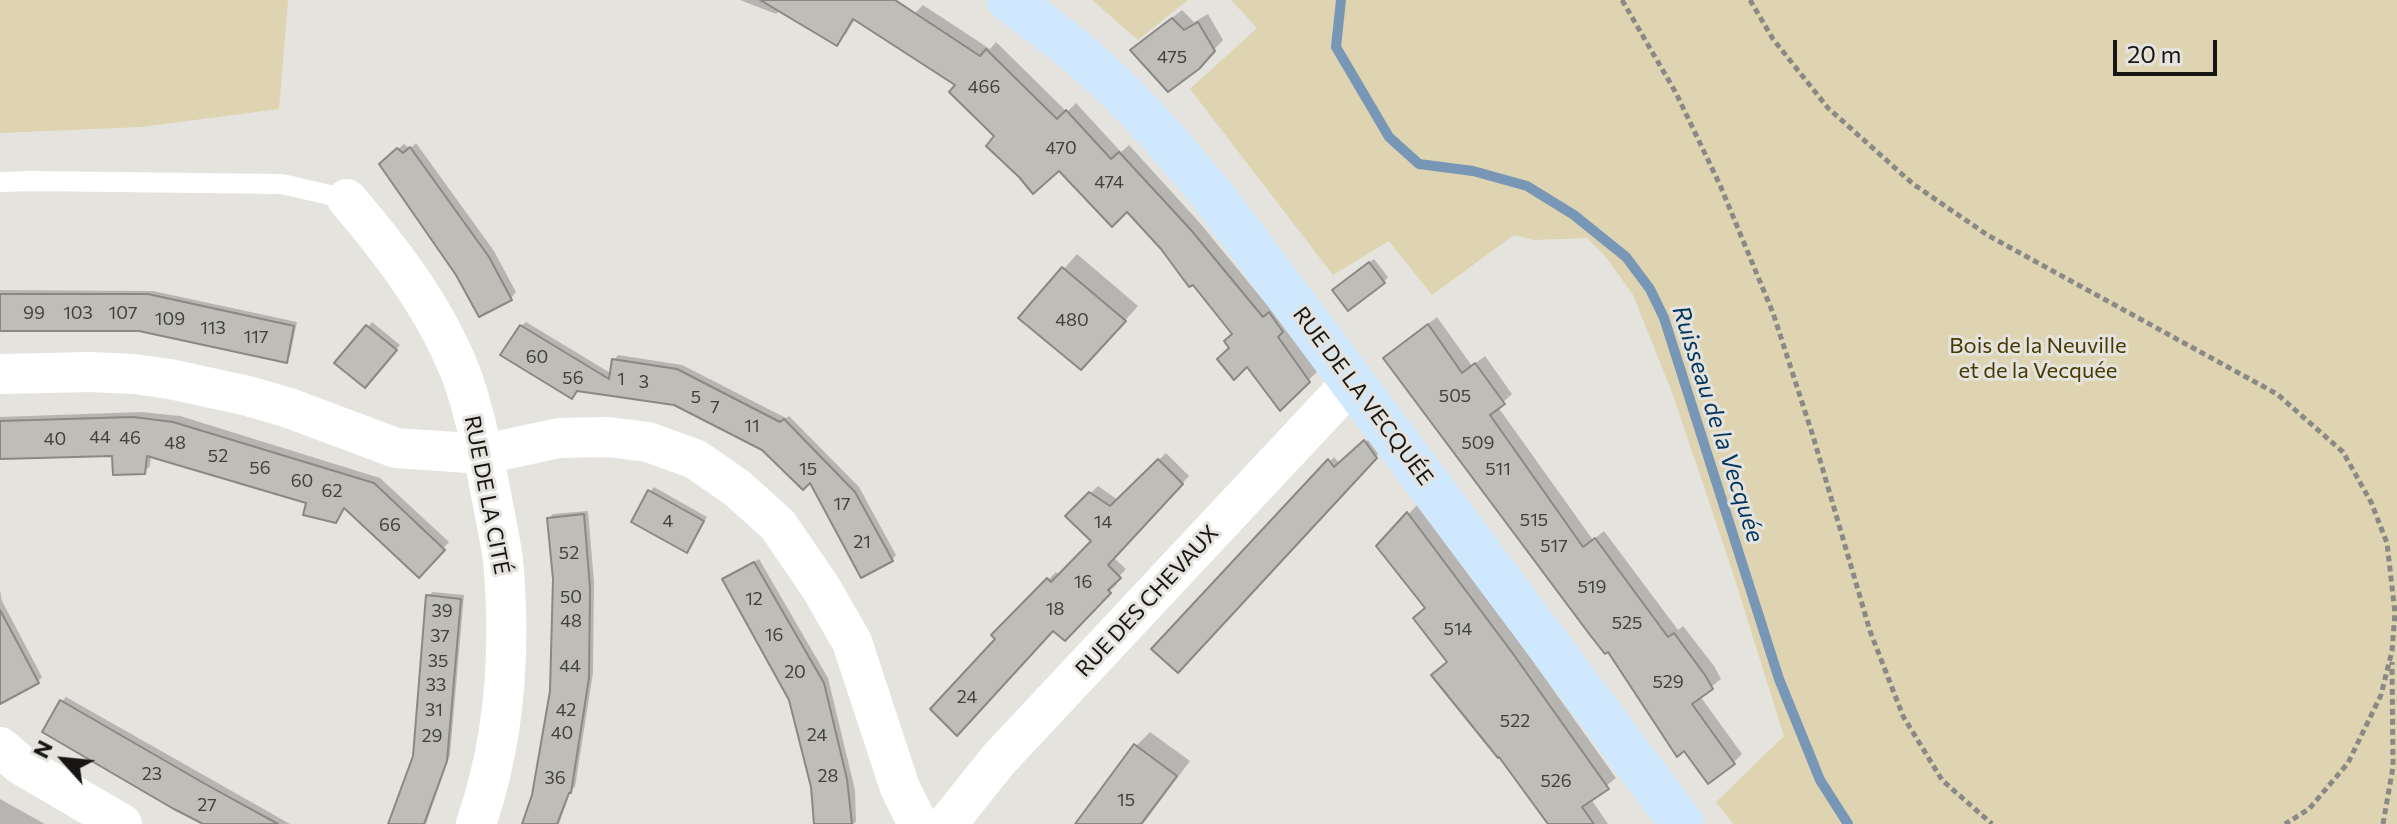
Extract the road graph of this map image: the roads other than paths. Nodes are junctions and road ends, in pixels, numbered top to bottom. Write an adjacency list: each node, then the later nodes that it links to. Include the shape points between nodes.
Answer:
1 (1009, 0): 5 (main road, RUE DE LA VECQUÉE, via 1109,80 1169,141)
2 (0, 182): 3 (lane, via 282,184)
3 (347, 199): 6 (street, RUE DE LA CITÉ, via 425,302 463,382)
4 (0, 374): 6 (street, via 90,372 170,379 289,408 396,448)
5 (1352, 382): 11 (street, RUE DES CHEVAUX, via 999,759); 12 (main road, RUE DE LA VECQUÉE)
6 (484, 454): 9 (street, RUE DE LA CITÉ, via 502,556 506,642 496,745); 10 (street, via 559,438 648,442 695,459 737,488 778,525 852,642 900,788)
7 (0, 747): 8 (street, via 21,765)
8 (122, 824)
9 (476, 824)
10 (918, 824)
11 (947, 824)
12 (1682, 824)

